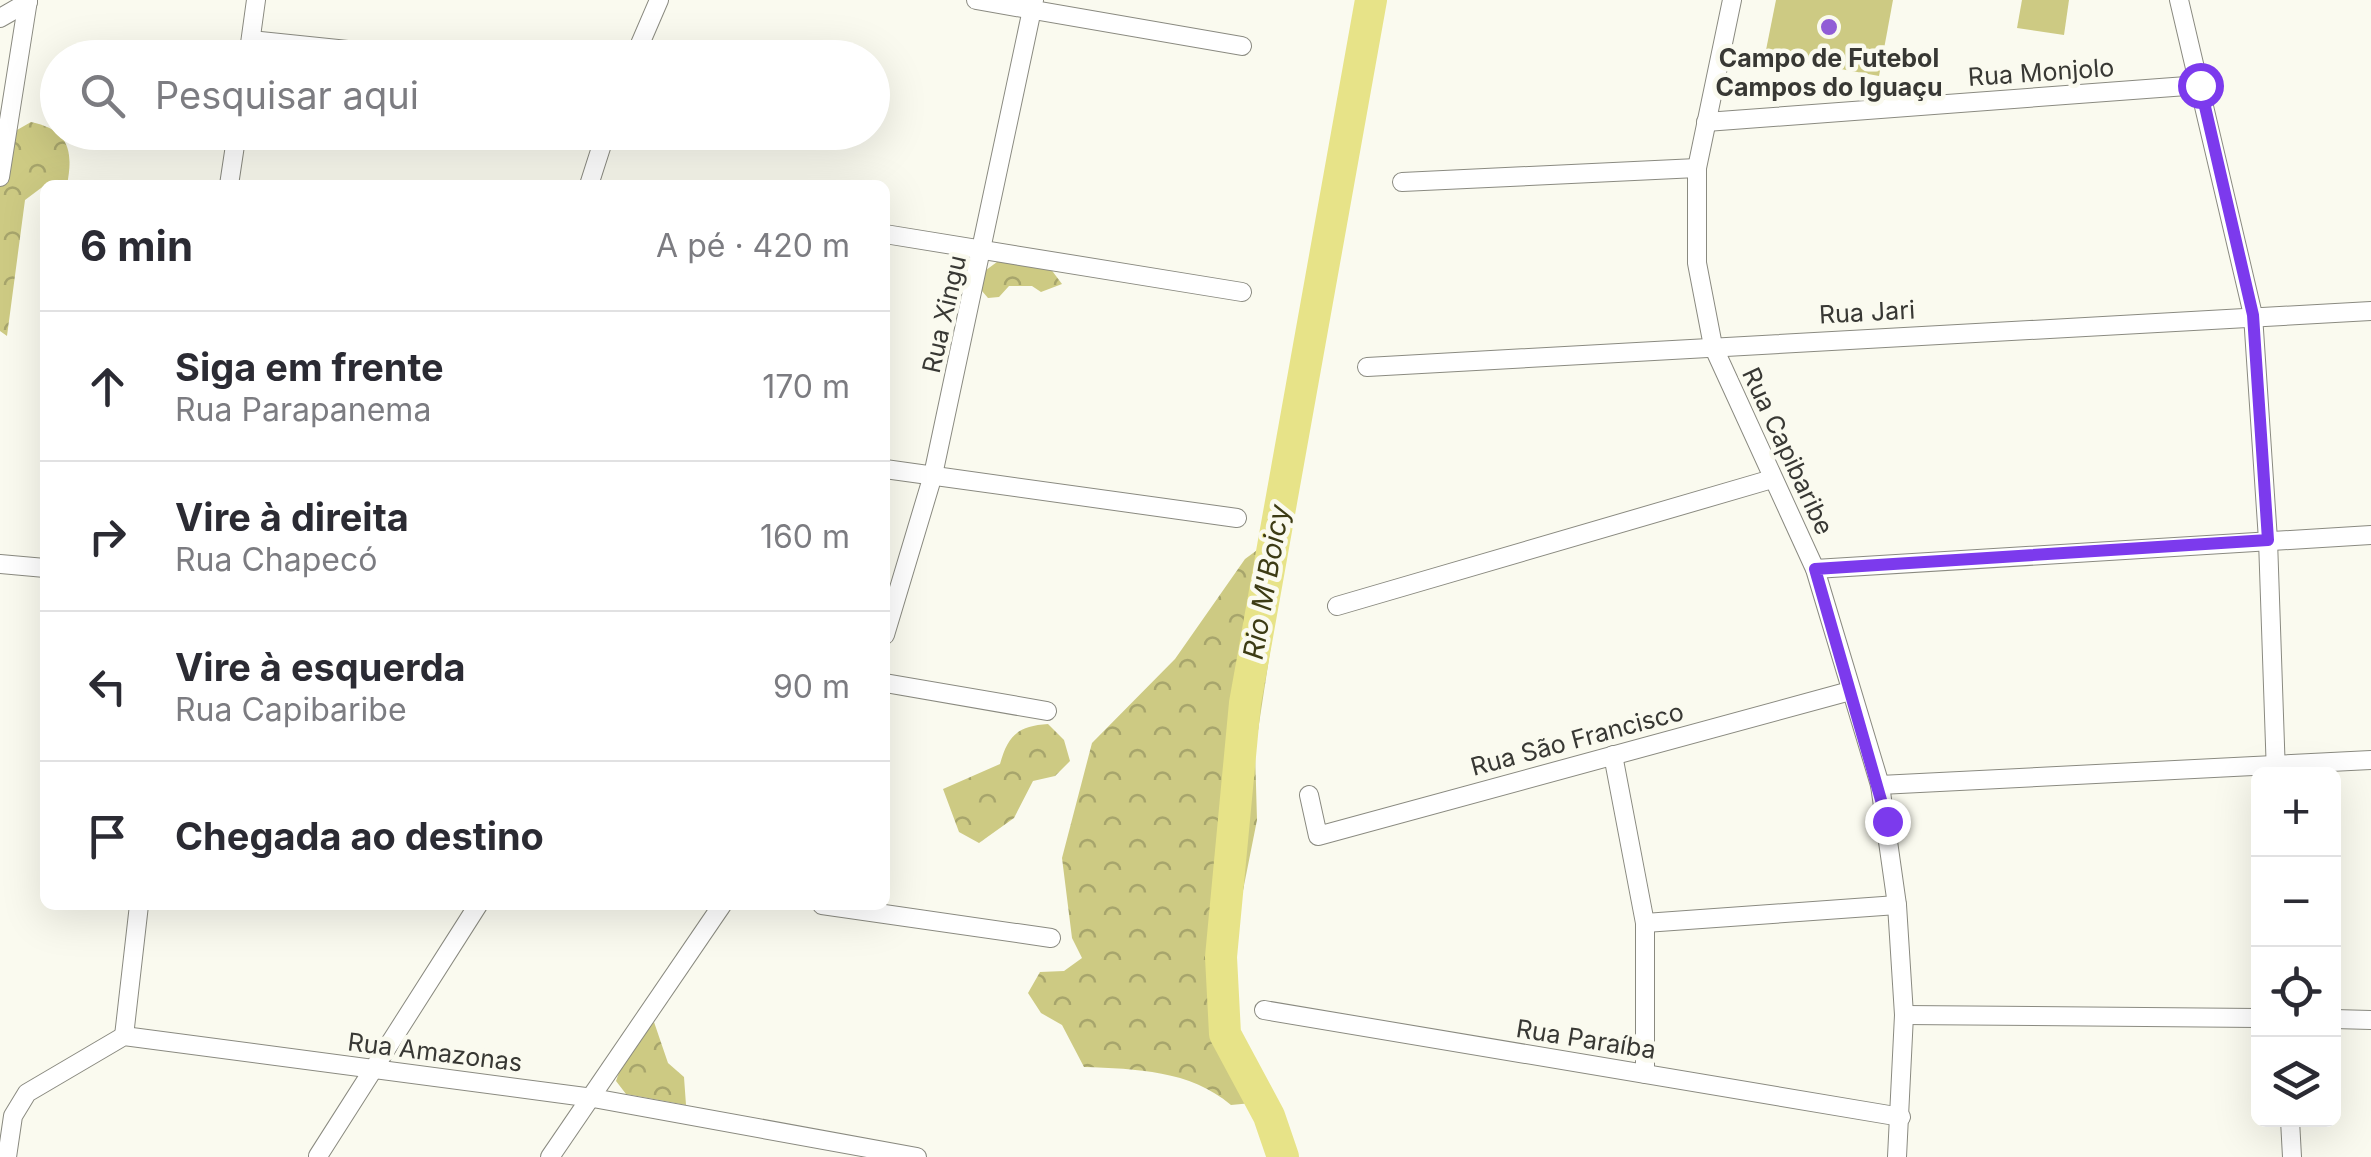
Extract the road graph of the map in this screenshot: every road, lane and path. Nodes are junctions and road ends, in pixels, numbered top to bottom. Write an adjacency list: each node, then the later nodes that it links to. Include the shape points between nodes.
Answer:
1 (256, 0): 9 (street)
2 (659, 0): 10 (street)
3 (976, 0): 7 (street)
4 (1732, 0): 13 (street, Rua Capibaribe)
5 (2179, 0): 12 (street)
6 (28, 1): 8 (street); 17 (street)
7 (1033, 4): 11 (street); 22 (street, Rua Xingu)
8 (0, 18)
9 (250, 40)
10 (642, 40)
11 (1242, 46)
12 (2200, 85): 13 (street, Rua Monjolo); 25 (street)
13 (1706, 122): 16 (street, Rua Capibaribe)
14 (234, 150): 18 (street)
15 (600, 150): 19 (street)
16 (1697, 168): 20 (street); 26 (street, Rua Capibaribe, via 1696,264)
17 (0, 177)
18 (230, 180)
19 (591, 180)
20 (1402, 182)
21 (890, 235): 22 (street)
22 (984, 250): 23 (street); 29 (street, Rua Xingu)
23 (1242, 292)
24 (2371, 310): 25 (street, Rua Jari)
25 (2253, 315): 26 (street, Rua Jari); 33 (street)
26 (1712, 346): 27 (street, Rua Jari); 30 (street, Rua Capibaribe)
27 (1366, 367)
28 (890, 470): 29 (street)
29 (933, 475): 31 (street); 38 (street, Rua Xingu)
30 (1772, 479): 36 (street, Rua Capibaribe); 37 (street)
31 (1237, 518)
32 (2371, 535): 33 (street)
33 (2268, 540): 36 (street); 44 (street)
34 (0, 564): 35 (street)
35 (40, 568)
36 (1815, 569): 40 (street, Rua Capibaribe)
37 (1337, 606)
38 (890, 618)
39 (890, 684): 41 (street)
40 (1850, 691): 42 (street, Rua São Francisco); 47 (street, Rua Capibaribe)
41 (1047, 711)
42 (1613, 754): 48 (street, Rua São Francisco, via 1318,836); 54 (street)
43 (2371, 760): 45 (street)
44 (2275, 767)
45 (2296, 767)
46 (2251, 770): 47 (street)
47 (1880, 785): 49 (street, Rua Capibaribe)
48 (1309, 795)
49 (1896, 905): 54 (street); 57 (street, Rua Capibaribe)
50 (138, 910): 61 (street)
51 (475, 910): 62 (street)
52 (719, 910): 64 (street)
53 (857, 910): 55 (street)
54 (1645, 923): 63 (street)
55 (1051, 938)
56 (1264, 1010): 63 (street, Rua Paraíba)
57 (1904, 1015): 58 (street); 65 (street, Rua Capibaribe)
58 (2251, 1018)
59 (2341, 1019): 60 (street)
60 (2371, 1020)
61 (124, 1036): 62 (street, Rua Amazonas); 68 (street, via 27,1093 13,1116)
62 (374, 1070): 64 (street, Rua Amazonas); 67 (street)
63 (1646, 1074): 65 (street, Rua Paraíba)
64 (593, 1098): 69 (street); 70 (street, Rua Amazonas)
65 (1901, 1117): 71 (street, Rua Capibaribe)
66 (2290, 1127): 72 (street)
67 (318, 1156)
68 (7, 1157)
69 (550, 1157)
70 (917, 1157)
71 (1897, 1157)
72 (2292, 1157)

